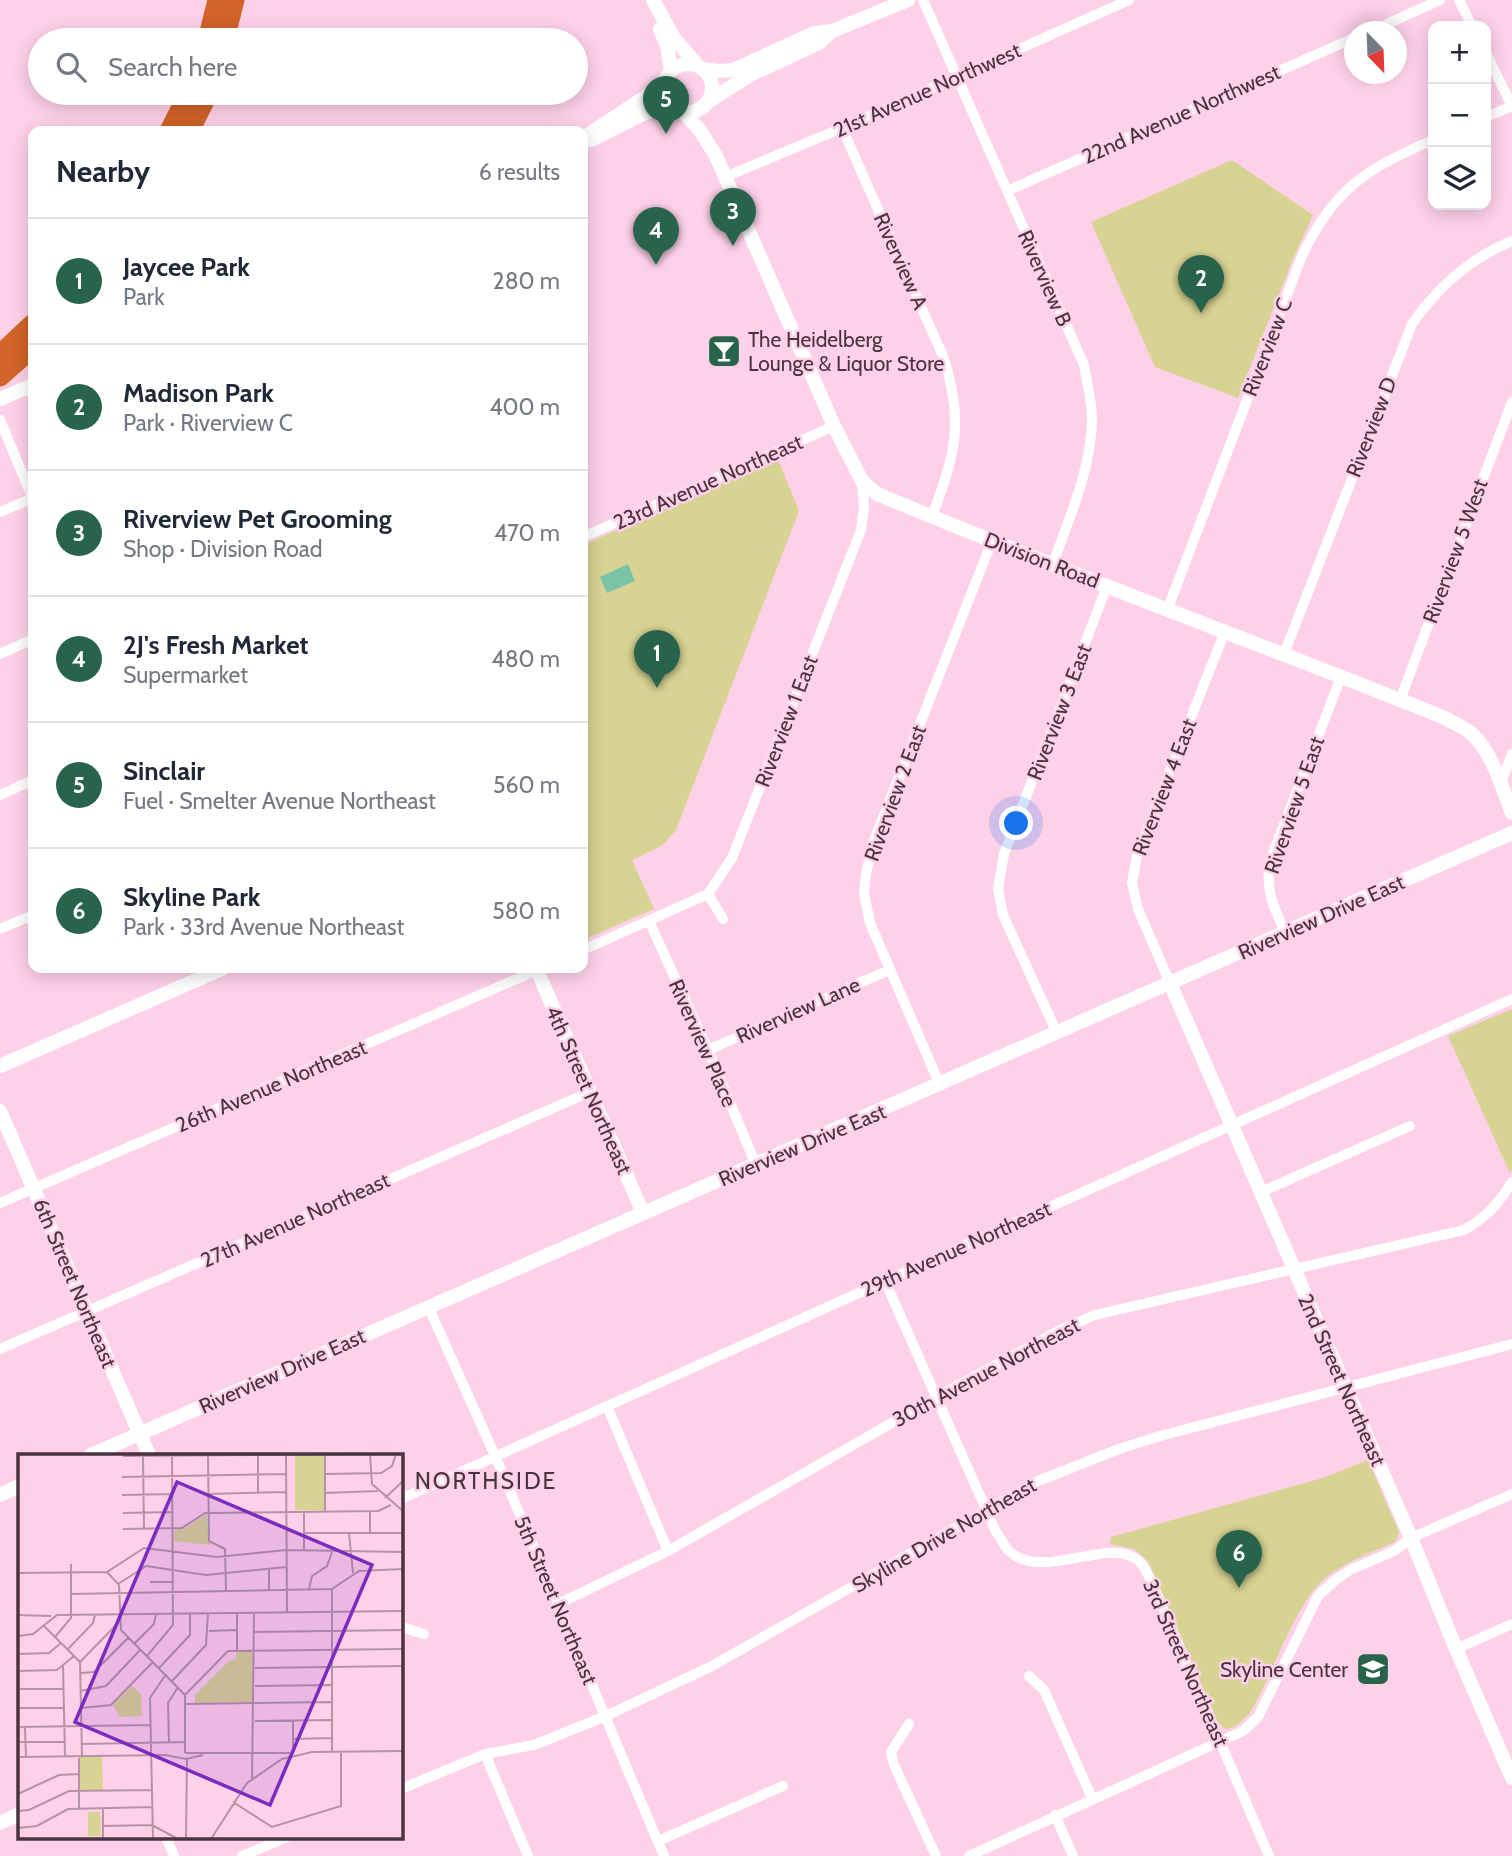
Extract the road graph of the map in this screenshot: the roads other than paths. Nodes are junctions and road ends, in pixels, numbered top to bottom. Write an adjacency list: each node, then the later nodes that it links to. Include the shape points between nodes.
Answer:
1 (217, 0): 12 (highway)
2 (235, 0): 13 (highway)
3 (646, 0): 18 (street, via 667,46)
4 (653, 0): 17 (street, via 674,38)
5 (908, 0): 14 (street)
6 (923, 0): 19 (street, Riverview B)
7 (1129, 0): 19 (street, 21st Avenue Northwest)
8 (1440, 0): 10 (street)
9 (1460, 0): 11 (street)
10 (1393, 21)
11 (1470, 21)
12 (210, 28)
13 (228, 28)
14 (832, 31): 17 (street, via 814,33 733,69); 20 (street, via 819,43 750,75)
15 (1344, 42): 32 (street, 22nd Avenue Northwest)
16 (1491, 63): 21 (street)
17 (700, 67): 18 (street, via 681,65); 20 (street, via 712,83)
18 (667, 76): 22 (street, via 664,92); 27 (street, via 648,95)
19 (957, 76): 26 (street, 21st Avenue Northwest); 32 (street, Riverview B)
20 (707, 103): 22 (street, via 695,111); 30 (street, Division Road, via 707,124)
21 (1512, 106): 24 (street)
22 (678, 110): 28 (street, via 647,112); 30 (street, Division Road, via 699,129)
23 (192, 115): 25 (highway)
24 (1491, 115)
25 (176, 126)
26 (842, 128): 31 (street, 21st Avenue Northwest); 48 (street, Riverview A, via 953,386 955,448)
27 (588, 137)
28 (588, 140)
29 (1428, 142): 53 (street, Riverview C, via 1367,172 1342,193 1312,233)
30 (716, 156): 31 (street, Division Road)
31 (725, 177): 43 (street, Division Road)
32 (1007, 191): 51 (street, Riverview B, via 1084,365 1092,417 1084,477)
33 (1512, 241): 57 (street, Riverview D, via 1462,269 1435,292 1412,324)
34 (28, 328): 37 (highway)
35 (28, 349): 37 (street)
36 (28, 352): 38 (highway)
37 (0, 355)
38 (0, 377)
39 (28, 386): 40 (street)
40 (0, 398)
41 (1512, 402): 59 (street, Riverview 5 West)
42 (0, 420): 45 (street)
43 (834, 426): 44 (street, Division Road); 49 (street, 23rd Avenue Northeast)
44 (862, 481): 48 (street, Division Road, via 877,494); 66 (street, Riverview 1 East, via 861,530 732,858)
45 (28, 486)
46 (28, 500): 47 (street)
47 (0, 512)
48 (932, 517): 50 (street, Division Road)
49 (588, 535)
50 (992, 541): 51 (street, Division Road); 73 (street, Riverview 2 East, via 873,843 864,893 870,923)
51 (1052, 566): 52 (street, Division Road)
52 (1107, 586): 53 (street, Division Road); 79 (street, Riverview 3 East, via 1004,854 998,889 1003,915)
53 (1168, 608): 54 (street, Division Road)
54 (1225, 632): 57 (street, Division Road); 77 (street, Riverview 4 East, via 1154,808 1133,873 1138,909)
55 (28, 641): 56 (street)
56 (0, 654)
57 (1284, 654): 58 (street, Division Road)
58 (1341, 677): 59 (street, Division Road); 71 (street, Riverview 5 East, via 1270,861 1269,895)
59 (1400, 700): 62 (street, Division Road, via 1470,732)
60 (1512, 754): 62 (street)
61 (28, 782): 63 (street)
62 (1501, 783): 64 (street, Division Road)
63 (0, 794)
64 (1512, 813)
65 (1512, 833): 71 (street, Riverview Drive East)
66 (708, 894): 68 (street); 69 (street)
67 (28, 917): 70 (street)
68 (723, 919)
69 (649, 921): 72 (street); 80 (street, Riverview Place)
70 (0, 929)
71 (1284, 932): 77 (street, Riverview Drive East)
72 (588, 948)
73 (889, 970): 80 (street, Riverview Lane); 82 (street, Riverview 2 East)
74 (213, 973): 81 (street)
75 (529, 973): 89 (street, 26th Avenue Northeast)
76 (540, 973): 83 (street, 4th Street Northeast)
77 (1170, 983): 79 (street, Riverview Drive East); 85 (street, 2nd Street Northeast)
78 (1512, 999): 85 (street, 29th Avenue Northeast)
79 (1057, 1033): 82 (street, Riverview Drive East)
80 (708, 1050): 87 (street, Riverview Place)
81 (0, 1066)
82 (940, 1085): 87 (street, Riverview Drive East)
83 (590, 1092): 92 (street, 4th Street Northeast); 96 (street, 27th Avenue Northeast)
84 (0, 1111): 89 (street, 6th Street Northeast)
85 (1231, 1124): 90 (street, 2nd Street Northeast); 94 (street, 29th Avenue Northeast)
86 (1410, 1125): 90 (street)
87 (756, 1165): 92 (street, Riverview Drive East)
88 (1512, 1182): 93 (street, 30th Avenue Northeast, via 1495,1207 1464,1230)
89 (34, 1189): 91 (street, 26th Avenue Northeast); 96 (street, 6th Street Northeast)
90 (1261, 1192): 93 (street, 2nd Street Northeast)
91 (0, 1203)
92 (643, 1213): 95 (street, Riverview Drive East)
93 (1294, 1270): 99 (street, 2nd Street Northeast); 100 (street, 30th Avenue Northeast, via 1095,1315)
94 (886, 1281): 100 (street, 3rd Street Northeast); 101 (street, 29th Avenue Northeast)
95 (428, 1306): 102 (street, Riverview Drive East); 105 (street, 5th Street Northeast)
96 (87, 1311): 98 (street, 27th Avenue Northeast); 102 (street, 6th Street Northeast)
97 (1512, 1344): 99 (street, Skyline Drive Northeast)
98 (0, 1349)
99 (1346, 1389): 110 (street, Skyline Drive Northeast, via 1119,1449 1038,1481); 111 (street, 2nd Street Northeast)
100 (937, 1397): 110 (street, 3rd Street Northeast); 112 (street, 30th Avenue Northeast)
101 (607, 1406): 105 (street, 29th Avenue Northeast); 112 (street)
102 (140, 1434): 103 (street, Riverview Drive East); 104 (street, 6th Street Northeast)
103 (93, 1454)
104 (149, 1454)
105 (496, 1458): 109 (street, 29th Avenue Northeast); 113 (street, 5th Street Northeast)
106 (18, 1486): 108 (street)
107 (1512, 1494): 111 (street)
108 (0, 1495)
109 (402, 1499)
110 (987, 1511): 119 (street, Skyline Drive Northeast, via 712,1666); 121 (street, 3rd Street Northeast, via 1008,1550 1026,1561 1047,1563 1126,1553 1140,1562)
111 (1411, 1538): 117 (street, 2nd Street Northeast); 121 (street, via 1394,1551 1349,1570 1318,1596 1258,1717 1243,1731)
112 (668, 1551): 113 (street, 30th Avenue Northeast)
113 (558, 1604): 119 (street, 5th Street Northeast)
114 (1512, 1624): 117 (street)
115 (402, 1627): 116 (street)
116 (424, 1634)
117 (1456, 1650): 123 (street, 2nd Street Northeast)
118 (1029, 1676): 126 (street, via 1044,1690)
119 (606, 1716): 122 (street, Skyline Drive Northeast, via 534,1745); 132 (street, 5th Street Northeast)
120 (909, 1724): 137 (street, via 891,1752)
121 (1221, 1741): 126 (street); 140 (street, 3rd Street Northeast)
122 (485, 1754): 125 (street, Skyline Drive Northeast); 135 (street)
123 (1510, 1768)
124 (783, 1786): 132 (street)
125 (402, 1789)
126 (1092, 1798): 128 (street)
127 (18, 1814): 129 (street)
128 (1055, 1815): 138 (street); 139 (street)
129 (0, 1823)
130 (167, 1839): 133 (street)
131 (282, 1839): 134 (street)
132 (658, 1841): 136 (street, 5th Street Northeast)
133 (174, 1856)
134 (242, 1856)
135 (528, 1856)
136 (664, 1856)
137 (936, 1856)
138 (969, 1856)
139 (1073, 1856)
140 (1269, 1856)

